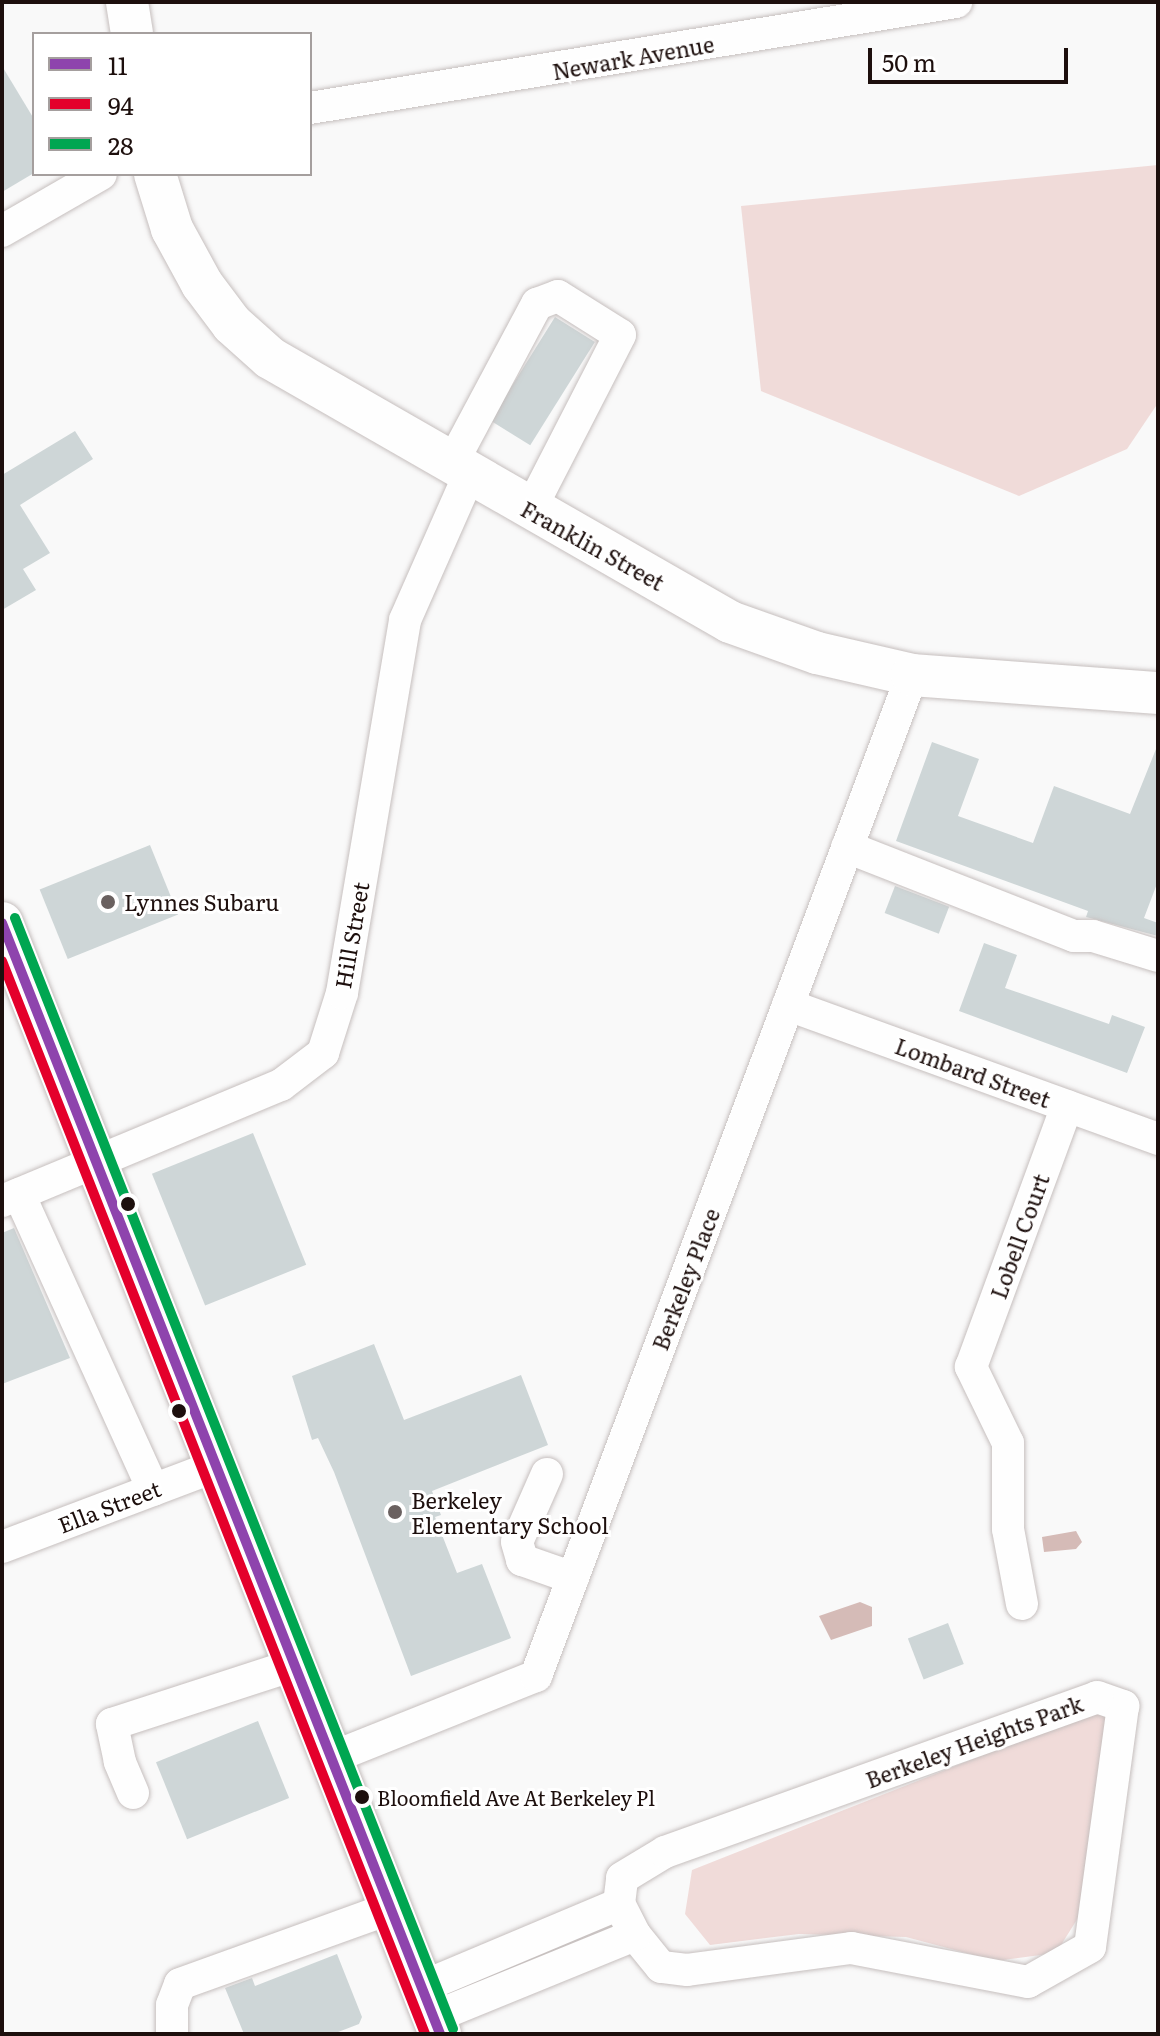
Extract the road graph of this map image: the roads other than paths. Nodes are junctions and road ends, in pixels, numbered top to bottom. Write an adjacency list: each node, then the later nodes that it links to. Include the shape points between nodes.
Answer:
1 (127, 2): 3 (main road)
2 (956, 2): 4 (street, Newark Avenue)
3 (132, 32)
4 (312, 108)
5 (98, 176): 7 (street)
6 (156, 176): 8 (main road, Franklin Street, via 186,258 232,324 293,373)
7 (2, 231)
8 (460, 470): 9 (main road, Franklin Street); 9 (street, Hill Street, via 537,304 558,296 620,335); 18 (street, Hill Street, via 405,620 342,993 323,1053 281,1085)
9 (530, 510): 10 (main road, Franklin Street, via 730,622 817,653)
10 (912, 675): 11 (main road, Franklin Street); 12 (street, Berkeley Place)
11 (1158, 693)
12 (847, 847): 14 (street, via 1074,936 1093,936); 15 (street, Berkeley Place)
13 (2, 923): 18 (main road)
14 (1158, 956)
15 (788, 1005): 16 (street, Lombard Street); 24 (street, Berkeley Place)
16 (1067, 1106): 17 (street, Lombard Street); 25 (street, Lobell Court, via 971,1367 1008,1443 1007,1517)
17 (1158, 1139)
18 (98, 1164): 19 (street, Hill Street); 20 (main road)
19 (10, 1198): 22 (street)
20 (216, 1466): 22 (street, Ella Street); 26 (main road)
21 (547, 1474): 24 (street, via 517,1542 522,1560)
22 (153, 1490): 23 (street, Ella Street)
23 (2, 1547)
24 (573, 1578): 27 (street, Berkeley Place, via 536,1676)
25 (1022, 1604)
26 (294, 1665): 27 (main road); 28 (street, via 112,1724)
27 (331, 1758): 30 (main road)
28 (133, 1793)
29 (619, 1904): 31 (street, Berkeley Heights Park); 31 (street, Berkeley Heights Park, via 622,1878 665,1852 1097,1697 1123,1706 1090,1947 1028,1982 851,1948 687,1970 661,1967); 32 (street)
30 (391, 1908): 32 (main road); 33 (street, via 180,1984 172,2005)
31 (635, 1935): 32 (street)
32 (435, 2021)
33 (172, 2034)

